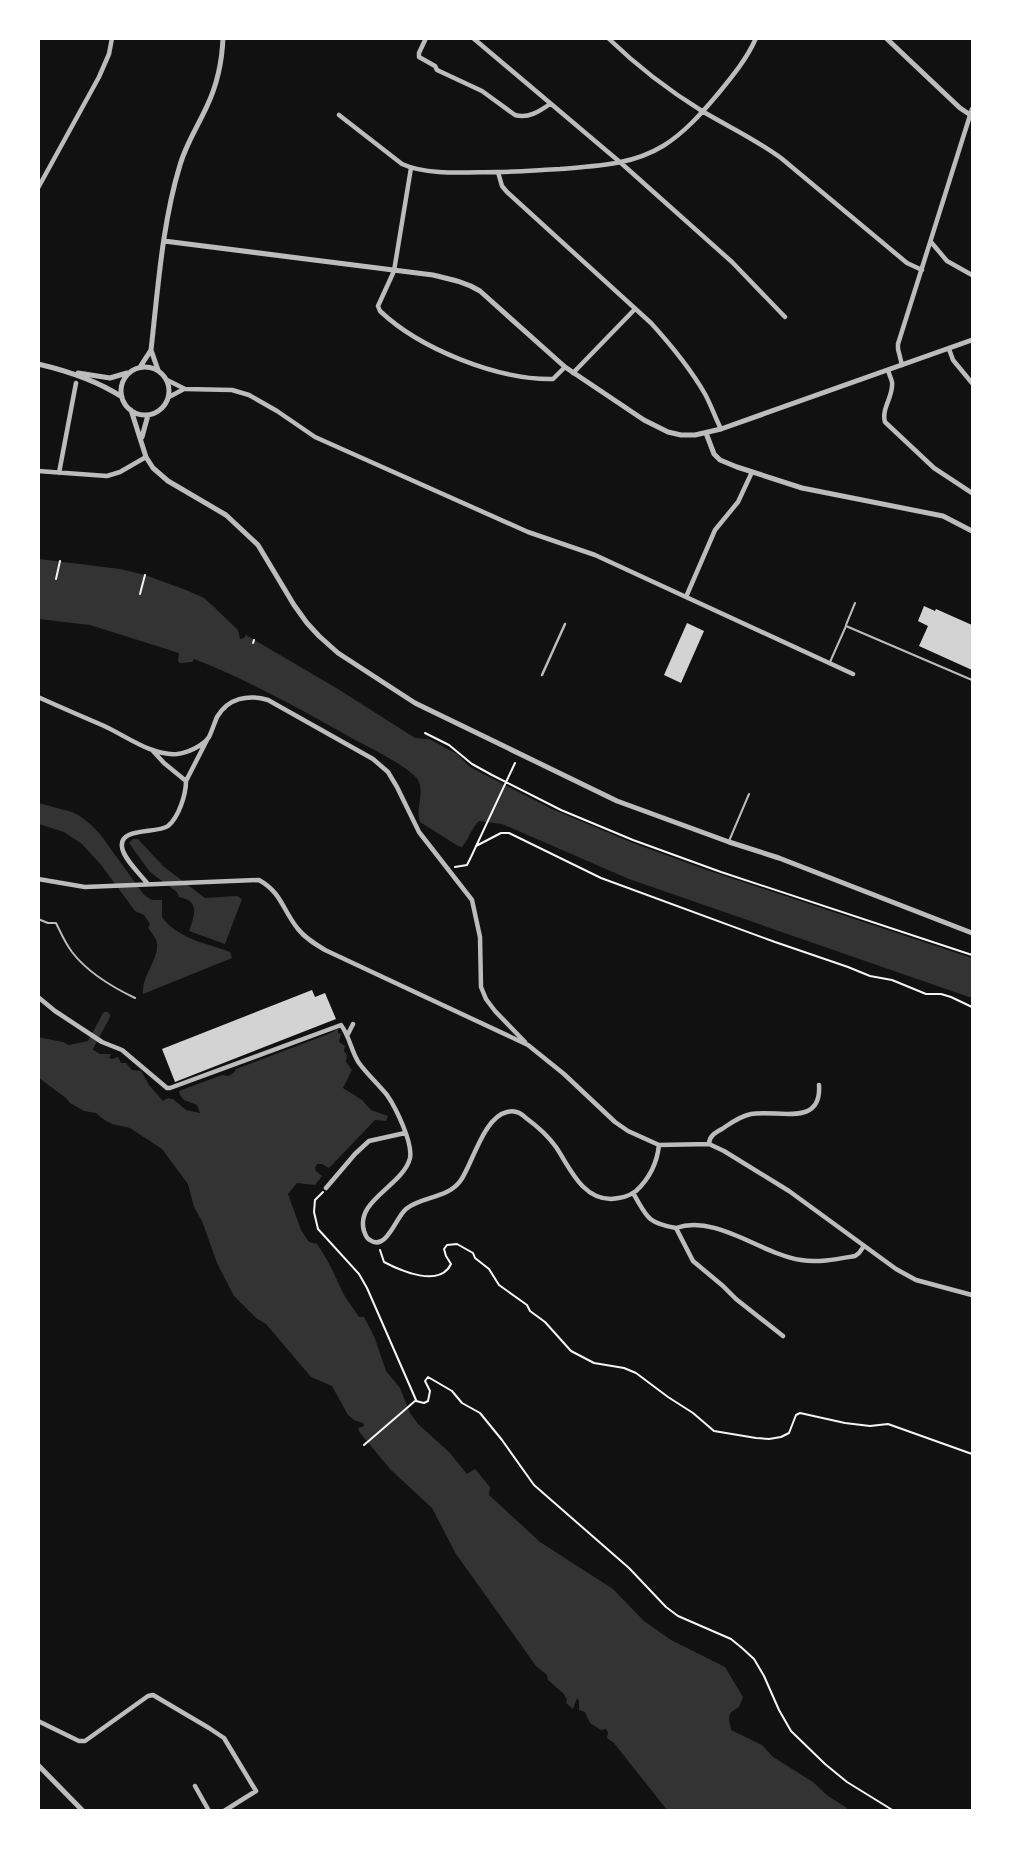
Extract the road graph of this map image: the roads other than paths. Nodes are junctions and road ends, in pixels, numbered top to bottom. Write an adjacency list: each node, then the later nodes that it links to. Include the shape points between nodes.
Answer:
1 (112, 38): 15 (street, via 99,76)
2 (223, 38): 16 (street, via 217,80 180,163)
3 (426, 38): 8 (street, via 419,57 437,71 482,90 515,115 529,116)
4 (473, 38): 8 (street)
5 (608, 38): 9 (street, via 650,76)
6 (756, 38): 9 (street)
7 (886, 38): 10 (street, via 960,108)
8 (551, 104): 12 (street)
9 (703, 111): 12 (street, via 680,135 642,157); 18 (street, via 759,142 907,263)
10 (972, 113): 17 (street)
11 (340, 115): 13 (street)
12 (621, 163): 14 (street); 22 (street, via 732,262)
13 (411, 168): 14 (street); 19 (street)
14 (499, 172): 21 (street, via 507,192)
15 (38, 188)
16 (164, 241): 19 (street); 25 (street)
17 (931, 242): 18 (street); 20 (street, via 947,261)
18 (922, 270): 27 (street, via 898,344)
19 (394, 271): 28 (street, via 470,285); 28 (street, via 378,306 415,338 480,367 509,374 553,379)
20 (972, 275)
21 (635, 309): 34 (street); 43 (street, via 685,364)
22 (785, 317)
23 (972, 340): 24 (street)
24 (949, 349): 27 (street); 37 (street)
25 (150, 351): 29 (street); 30 (street)
26 (38, 364): 32 (street)
27 (902, 365): 31 (street)
28 (565, 366): 34 (street)
29 (141, 367): 30 (street); 33 (street)
30 (158, 370): 35 (street)
31 (888, 370): 43 (street); 50 (street, via 892,382 883,413 886,422 934,468)
32 (72, 373): 33 (street, via 110,378); 39 (street)
33 (130, 373): 39 (street, via 122,383)
34 (573, 373): 44 (street, via 656,426 681,435)
35 (167, 380): 38 (street); 40 (street)
36 (76, 383): 49 (street)
37 (972, 383)
38 (185, 388): 40 (street); 52 (street, via 249,395 314,437)
39 (122, 397): 41 (street)
40 (169, 397): 42 (street, via 160,410)
41 (131, 410): 42 (street); 45 (street)
42 (148, 415): 45 (street)
43 (721, 429): 44 (street)
44 (706, 433): 48 (street, via 720,460)
45 (142, 440): 46 (street)
46 (146, 457): 49 (street, via 107,476); 67 (street, via 168,481 226,515 258,545 307,623 338,653 436,714 617,801)
47 (38, 471): 49 (street)
48 (752, 472): 51 (street, via 802,488 929,512); 52 (street, via 738,502 715,530)
49 (60, 473)
50 (972, 493)
51 (972, 531)
52 (686, 597): 56 (street)
53 (855, 603): 55 (lane)
54 (565, 624): 60 (street)
55 (846, 626): 58 (lane); 61 (lane)
56 (811, 655): 57 (lane); 58 (street)
57 (807, 663)
58 (829, 663): 59 (street)
59 (853, 674)
60 (542, 675)
61 (972, 680)
62 (38, 697): 64 (street)
63 (207, 740): 64 (street, via 179,754); 65 (street); 76 (street, via 225,705 249,696 268,700 388,772 419,832 472,900 480,937 481,986 486,999)
64 (152, 749): 65 (street)
65 (186, 780): 69 (street, via 185,797 170,824 122,839 125,855)
66 (750, 794): 67 (lane)
67 (729, 842): 71 (street)
68 (40, 880): 69 (street, via 85,887)
69 (148, 884): 76 (street, via 259,880 272,888 298,930 325,950)
70 (38, 919): 73 (lane, via 56,923 85,966)
71 (972, 933)
72 (38, 997): 75 (street, via 102,1042 122,1049 167,1088 336,1026 341,1025)
73 (135, 998)
74 (352, 1024): 75 (street)
75 (348, 1034): 78 (street, via 359,1062 387,1096)
76 (527, 1045): 80 (street, via 615,1122)
77 (819, 1085): 79 (street, via 820,1095 812,1110 752,1114 714,1133)
78 (405, 1133): 81 (street, via 369,1141); 82 (street, via 411,1151 408,1166 370,1205 363,1223 369,1240 377,1242 388,1236 407,1208 460,1182 496,1117 510,1111 536,1124 585,1189 603,1199)
79 (709, 1144): 80 (street); 84 (street, via 742,1160)
80 (659, 1145): 82 (street, via 654,1167)
81 (326, 1188)
82 (633, 1193): 83 (street, via 648,1219)
83 (676, 1228): 84 (street, via 713,1228 802,1260 855,1256); 86 (street, via 693,1261)
84 (864, 1246): 85 (street, via 916,1280)
85 (972, 1294)
86 (783, 1336)
87 (38, 1721): 92 (street, via 85,1741 153,1695 224,1738 257,1791)
88 (38, 1765): 90 (street)
89 (195, 1786): 91 (street)
90 (83, 1811)
91 (209, 1811)
92 (224, 1811)

